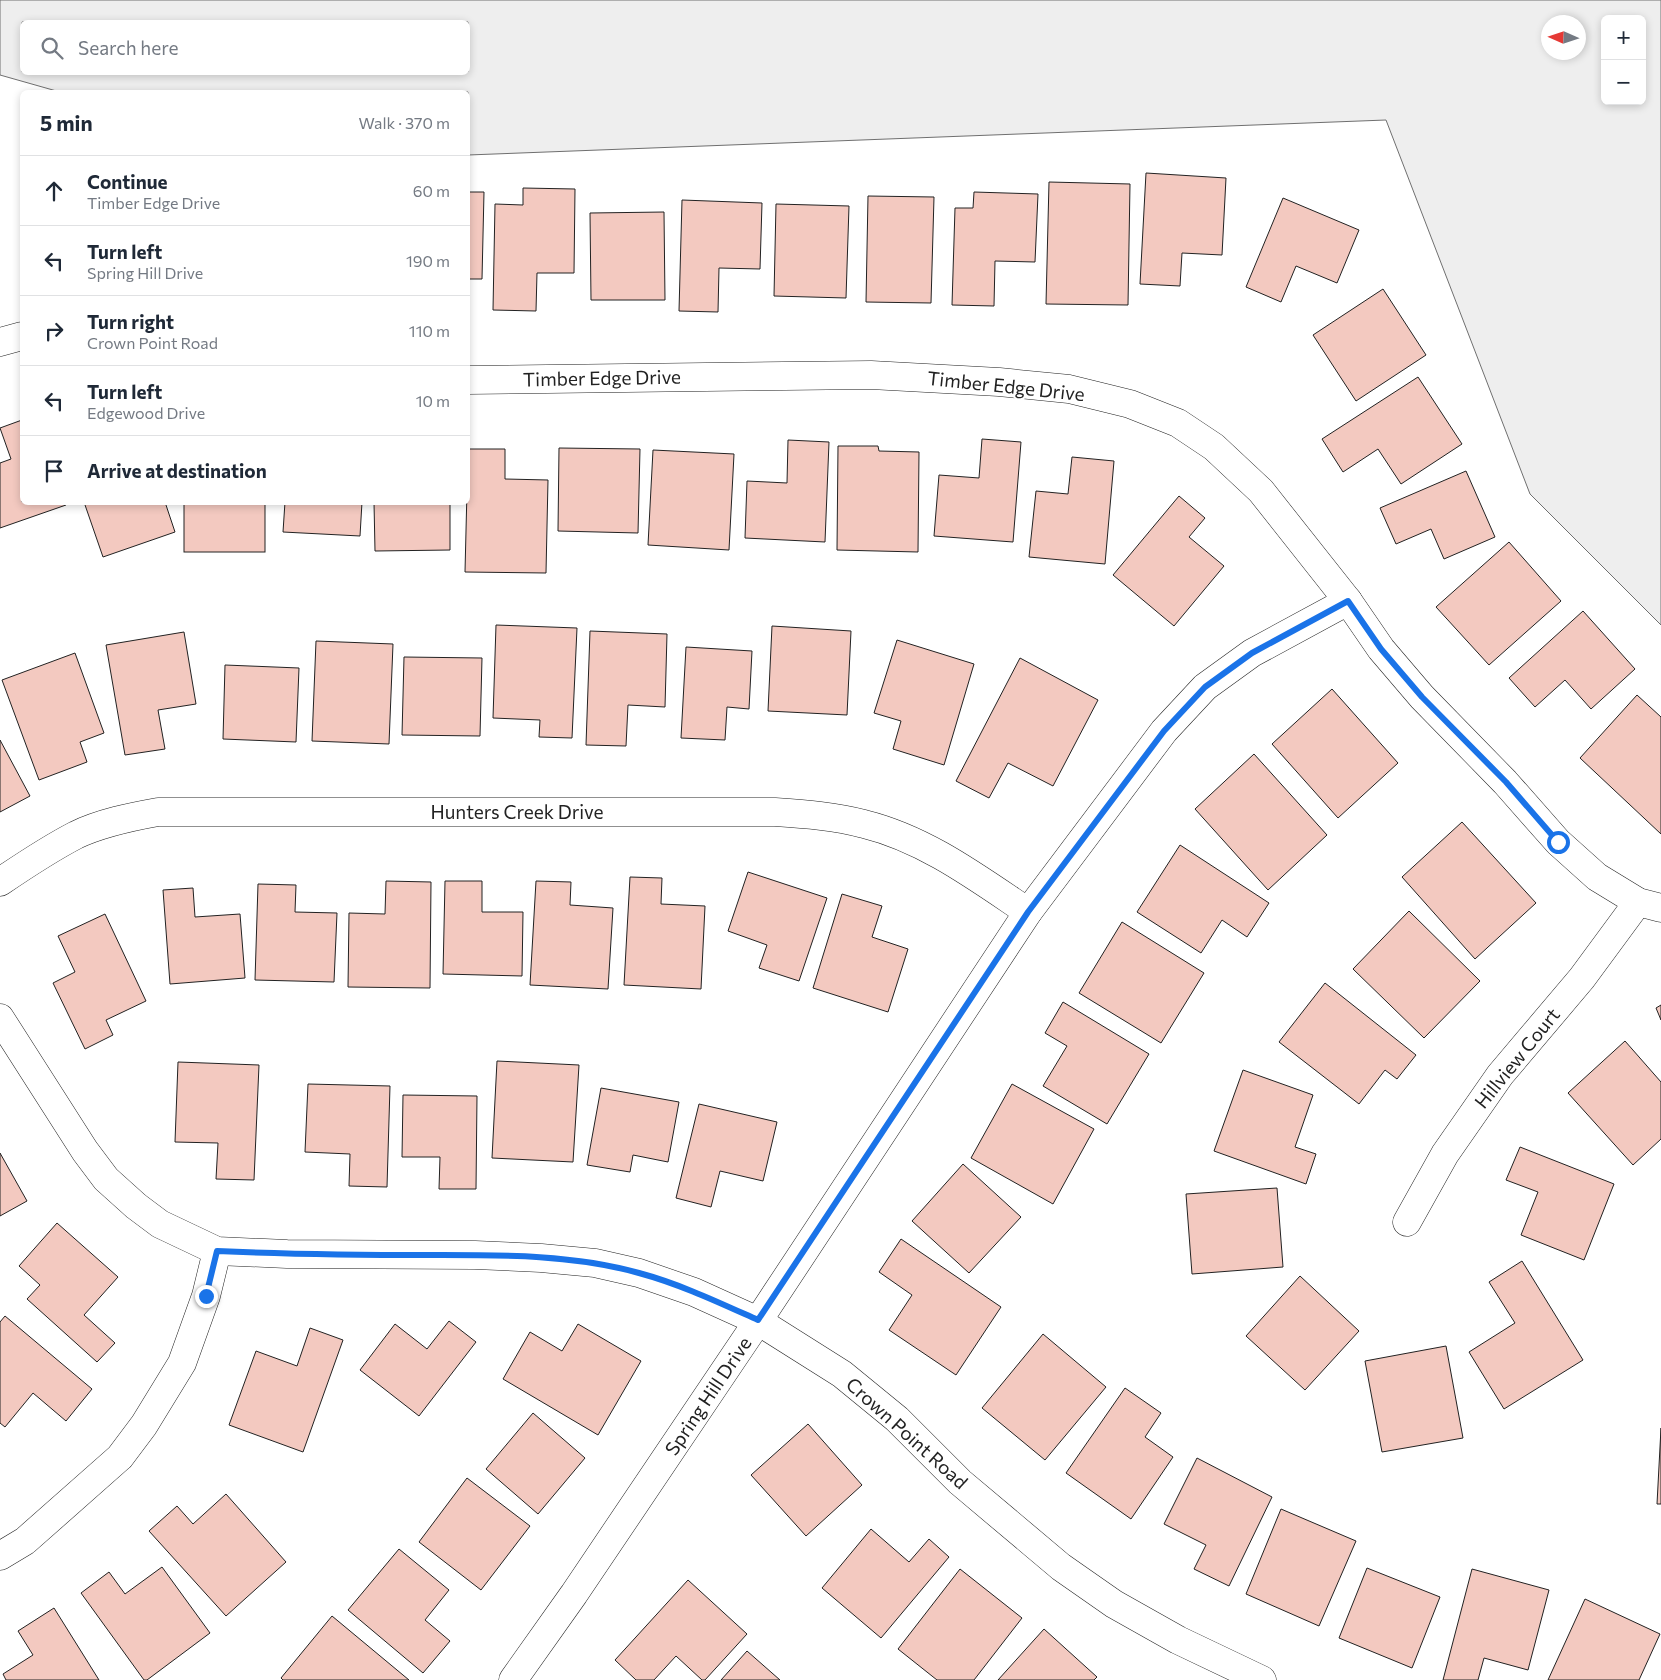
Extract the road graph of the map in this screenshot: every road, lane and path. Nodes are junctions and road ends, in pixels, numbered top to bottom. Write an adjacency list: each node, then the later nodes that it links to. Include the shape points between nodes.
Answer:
1 (20, 337): 2 (street)
2 (0, 342)
3 (470, 380): 4 (street, Timber Edge Drive, via 871,375 999,382 1078,391 1130,404 1178,423 1214,447 1261,491)
4 (1348, 601): 6 (street, Timber Edge Drive, via 1381,649 1422,697 1506,782 1558,842 1597,877); 7 (street, Spring Hill Drive, via 1252,653 1205,687 1164,731)
5 (0, 882): 7 (street, Hunters Creek Drive, via 78,834 122,819 158,812 774,812 865,824 913,841 957,864)
6 (1650, 905): 9 (street, Hillview Court, via 1582,978 1500,1075 1445,1154)
7 (1028, 912): 11 (street, Spring Hill Drive)
8 (0, 1018): 10 (street, Crown Point Road, via 85,1152 106,1179 160,1224)
9 (1407, 1222)
10 (217, 1251): 11 (street, Crown Point Road, via 475,1255 595,1264 658,1279); 12 (street, via 206,1296 182,1363 144,1425 120,1457 25,1541)
11 (758, 1320): 13 (street, Spring Hill Drive, via 574,1594); 14 (street, Crown Point Road, via 842,1374 897,1419 960,1482 1068,1572 1122,1609)
12 (0, 1556)
13 (524, 1676)
14 (1262, 1680)

